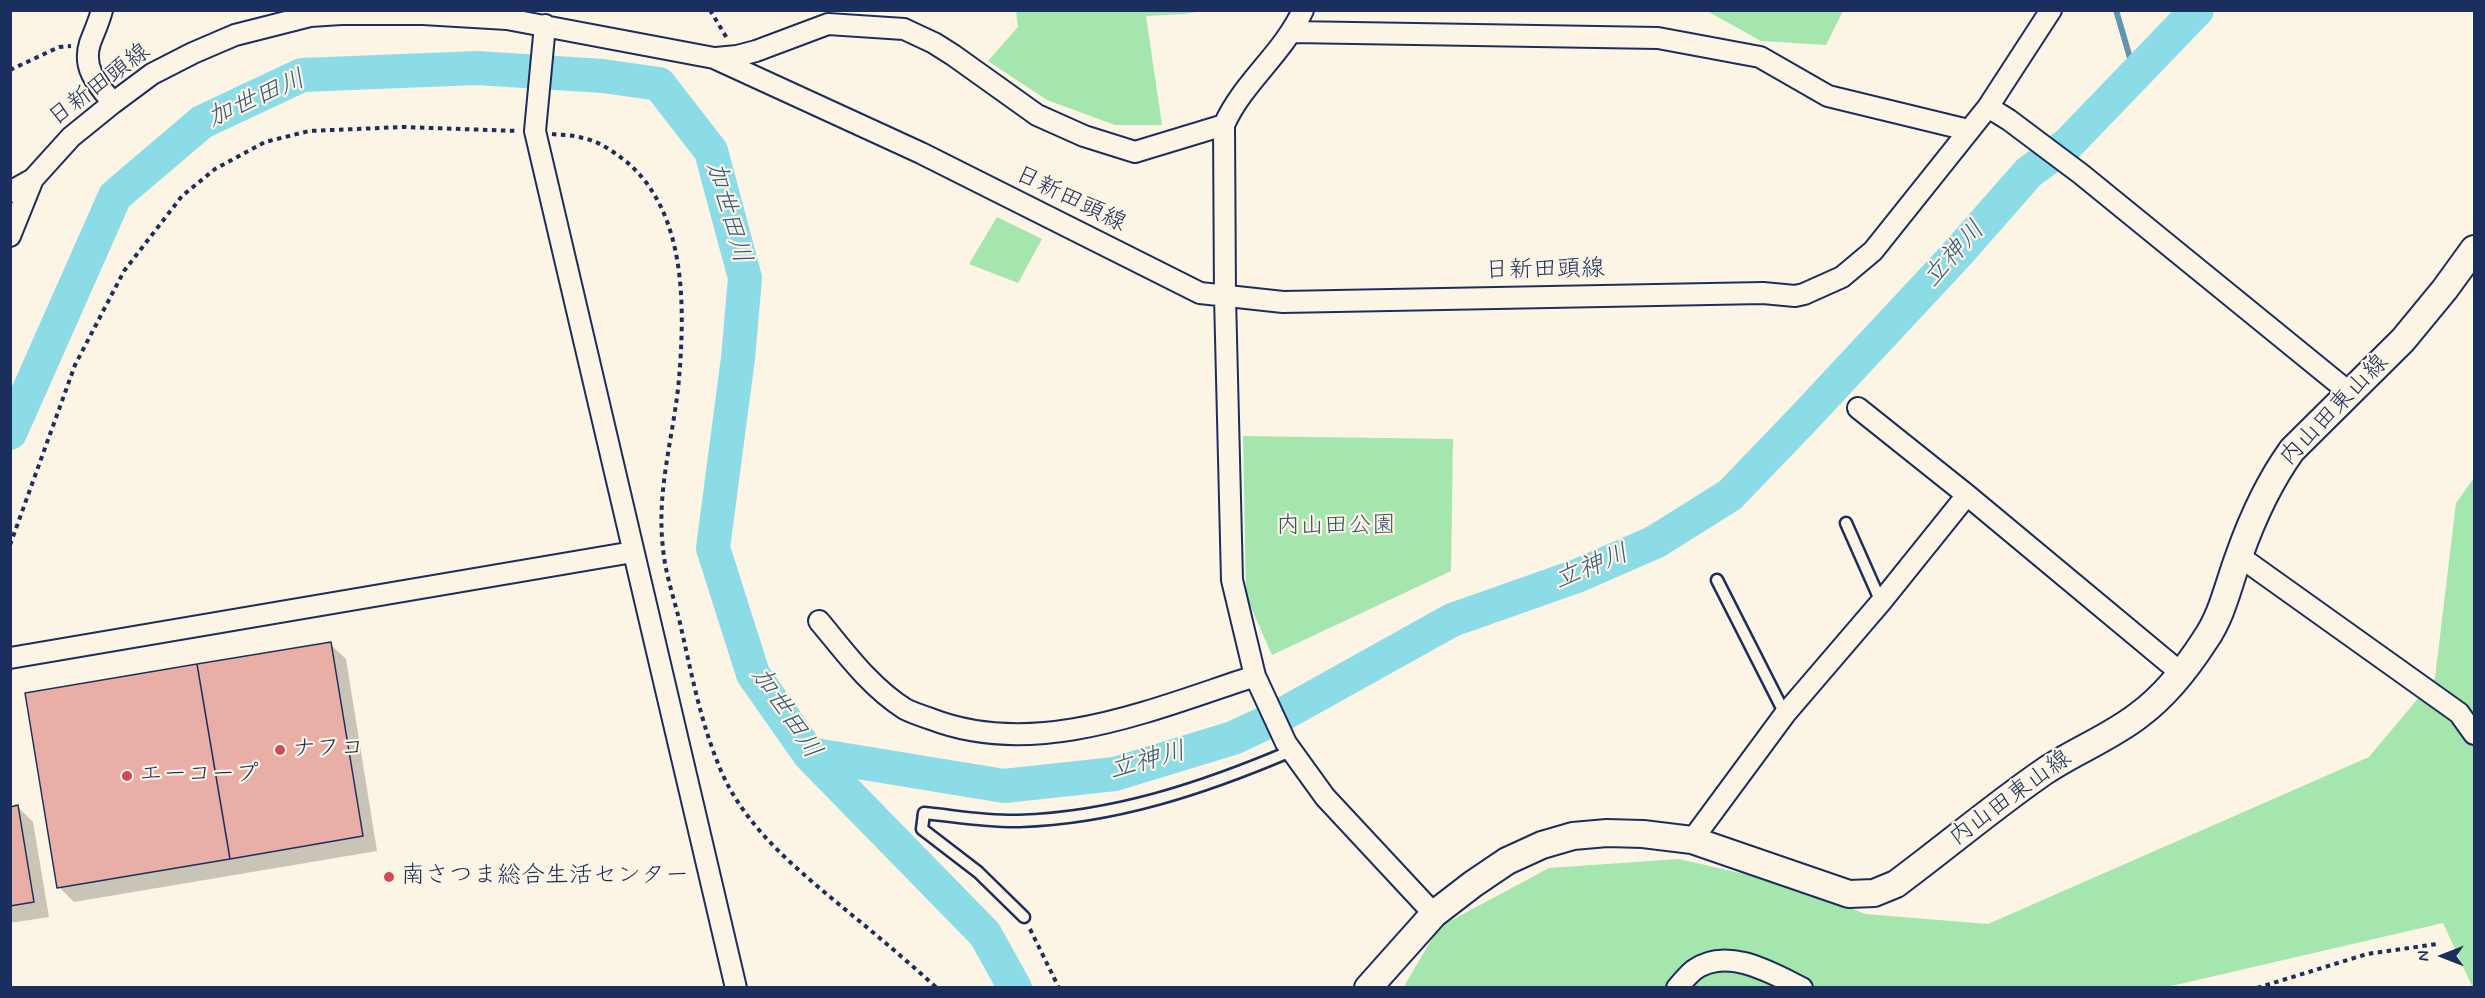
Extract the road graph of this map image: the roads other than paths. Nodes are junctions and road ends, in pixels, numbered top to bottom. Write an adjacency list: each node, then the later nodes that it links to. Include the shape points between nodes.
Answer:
1 (102, 10): 8 (street, via 87,61 91,77)
2 (1304, 10): 6 (street)
3 (2051, 10): 9 (street, 日新田頭線)
4 (341, 12): 5 (street, 日新田頭線, via 507,19); 8 (street, 日新田頭線, via 299,18 235,35 152,74)
5 (544, 31): 7 (street, 日新田頭線); 21 (street, via 536,128)
6 (1293, 32): 10 (street, via 1232,107); 11 (street, via 1658,38 1760,57 1827,96)
7 (714, 58): 10 (street, via 737,56 828,24 904,29 953,55 1036,115 1135,152); 16 (street, 日新田頭線, via 921,153 1200,293)
8 (112, 103): 12 (street, 日新田頭線, via 71,137)
9 (1988, 108): 11 (street, 日新田頭線); 17 (street, via 2081,174)
10 (1224, 125): 16 (street)
11 (1968, 130): 16 (street, 日新田頭線, via 1873,251 1842,277 1804,294 1283,302)
12 (33, 178): 13 (street, 日新田頭線); 14 (street)
13 (10, 192)
14 (10, 236)
15 (2475, 249): 17 (street, 内山田東山線, via 2403,340)
16 (1225, 297): 28 (street, via 1232,580)
17 (2350, 393): 22 (street, 内山田東山線, via 2279,468)
18 (1858, 408): 19 (street)
19 (1967, 495): 24 (street); 27 (street)
20 (1846, 523): 24 (lane)
21 (633, 552): 26 (street); 35 (street)
22 (2239, 556): 27 (street, 内山田東山線, via 2223,606 2206,639); 30 (street, via 2459,713)
23 (1717, 580): 29 (lane)
24 (1881, 602): 29 (street)
25 (819, 621): 28 (street, via 868,680 906,710 953,728 1004,734 1059,731 1102,724)
26 (10, 658)
27 (2181, 673): 32 (street, 内山田東山線, via 2138,717 2044,772 1896,884 1874,893 1849,894)
28 (1259, 684): 31 (street)
29 (1785, 714): 32 (street)
30 (2475, 734)
31 (1289, 747): 33 (street, via 1324,797); 34 (lane, via 1224,779 1149,802 1067,818 1016,822 924,813 922,829 978,872)
32 (1692, 840): 33 (street, 内山田東山線, via 1643,834 1573,836 1507,861)
33 (1434, 914): 36 (street, 内山田東山線)
34 (1024, 917)
35 (736, 987)
36 (1368, 987)
37 (1677, 987): 38 (street, via 1695,969 1728,961 1748,963)
38 (1802, 987)

